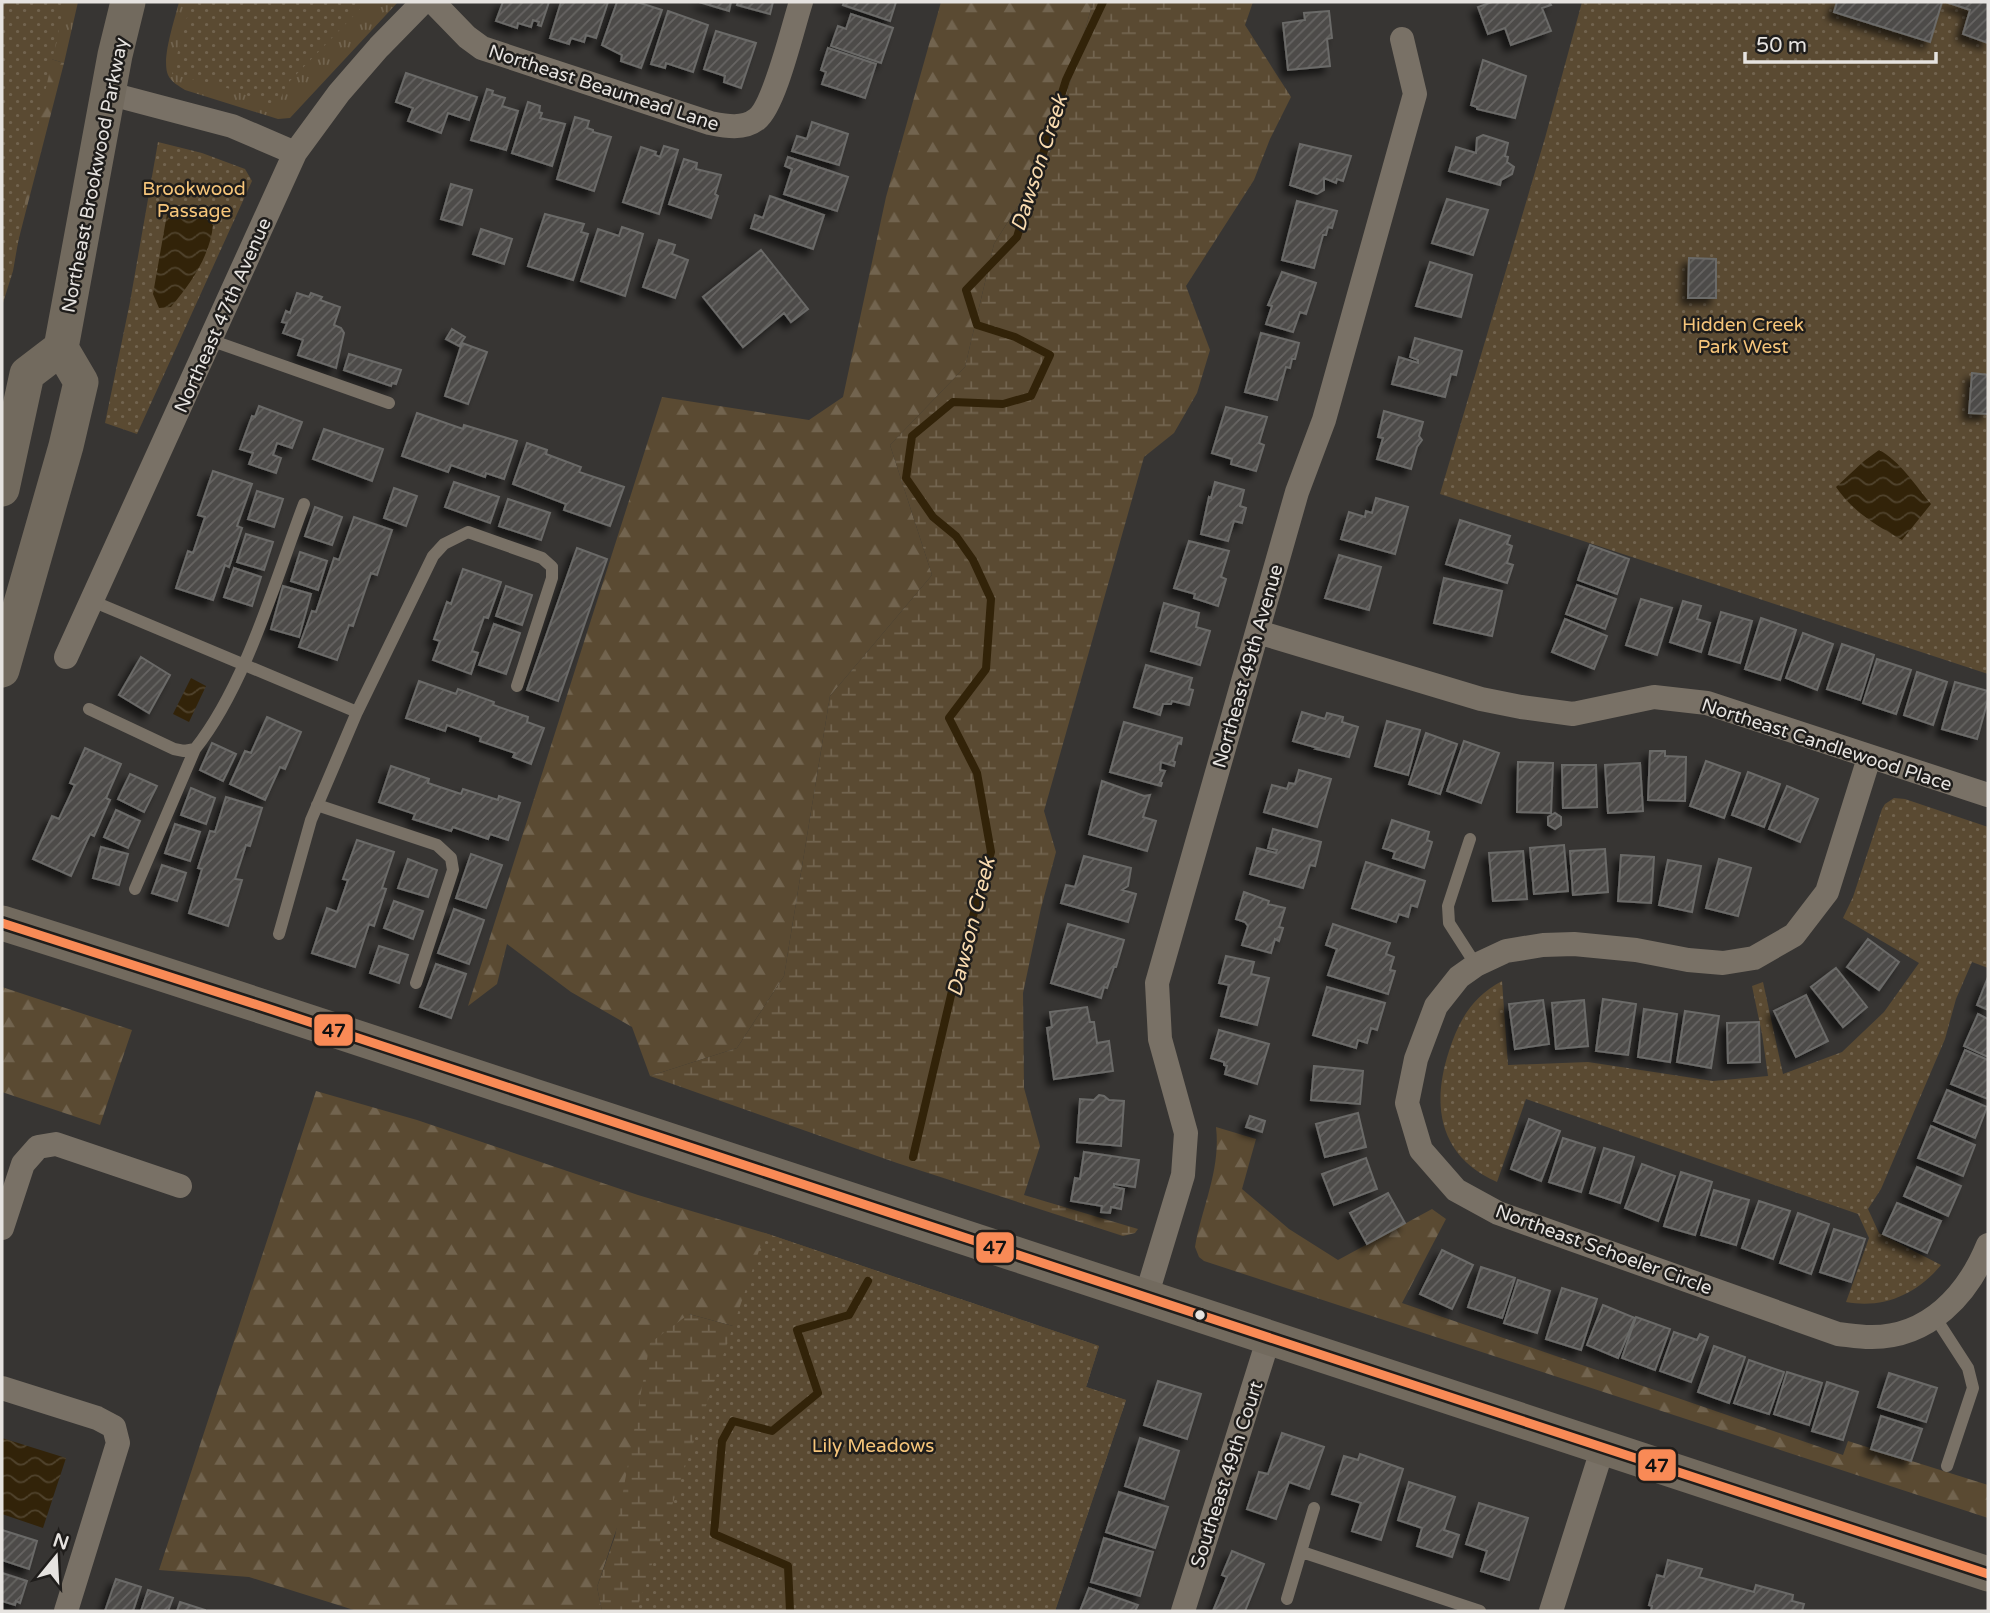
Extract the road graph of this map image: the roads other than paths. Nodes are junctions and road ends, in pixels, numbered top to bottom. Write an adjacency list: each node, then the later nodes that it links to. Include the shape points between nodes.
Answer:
1 (128, 2): 6 (main road, Northeast Brookwood Parkway)
2 (423, 2): 7 (street, Northeast 47th Avenue, via 339,93)
3 (433, 2): 4 (street, Northeast Beaumead Lane, via 482,48 727,127 750,123 768,105)
4 (801, 2)
5 (1402, 39): 14 (street, Northeast 49th Avenue, via 1415,94 1324,420 1297,492)
6 (107, 93): 7 (street, via 232,126); 9 (main road, Northeast Brookwood Parkway)
7 (295, 153): 8 (street, Northeast 47th Avenue)
8 (210, 340): 10 (lane); 13 (street, Northeast 47th Avenue)
9 (61, 348): 11 (main road, via 27,374); 17 (main road, via 81,382)
10 (389, 403)
11 (2, 489)
12 (304, 505): 16 (lane)
13 (92, 601): 15 (street, Northeast 47th Avenue); 16 (lane)
14 (1258, 632): 22 (street, Northeast Candlewood Place, via 1521,707 1573,714 1654,697 1707,703); 34 (street, Northeast 49th Avenue, via 1157,983 1160,1039 1186,1133 1183,1175)
15 (66, 657)
16 (244, 665): 20 (lane); 21 (lane)
17 (2, 670)
18 (517, 686): 20 (lane, via 552,567 542,558 468,532 444,544 433,556)
19 (89, 709): 21 (lane, via 174,749)
20 (357, 712): 24 (lane)
21 (195, 749): 26 (lane)
22 (1869, 758): 23 (street, Northeast Candlewood Place); 29 (street, Northeast Schoeler Circle, via 1827,892 1794,936 1754,958 1723,963 1574,944 1506,951)
23 (1988, 795)
24 (317, 805): 28 (lane); 30 (lane, via 437,845 451,858 453,870)
25 (1470, 839): 29 (lane, via 1448,906 1449,923)
26 (135, 889)
27 (2, 923): 34 (main road)
28 (279, 934)
29 (1476, 965): 35 (street, Northeast Schoeler Circle, via 1459,977 1436,1006 1416,1059 1407,1103 1421,1150 1457,1190 1498,1213 1838,1334 1895,1334)
30 (416, 983)
31 (180, 1186): 32 (street, via 56,1144 38,1147 23,1164)
32 (2, 1228)
33 (1988, 1245): 35 (street, Northeast Schoeler Circle, via 1960,1295)
34 (1146, 1297): 36 (main road)
35 (1935, 1317): 39 (lane, via 1968,1368 1973,1388)
36 (1269, 1337): 38 (main road); 45 (street, Southeast 49th Court)
37 (2, 1388): 44 (street, via 114,1427 118,1443)
38 (1602, 1450): 42 (main road); 47 (street)
39 (1947, 1466)
40 (1314, 1508): 41 (lane)
41 (1302, 1552): 43 (lane); 46 (lane)
42 (1988, 1574)
43 (1287, 1599)
44 (66, 1611)
45 (1183, 1611)
46 (1480, 1611)
47 (1551, 1611)

